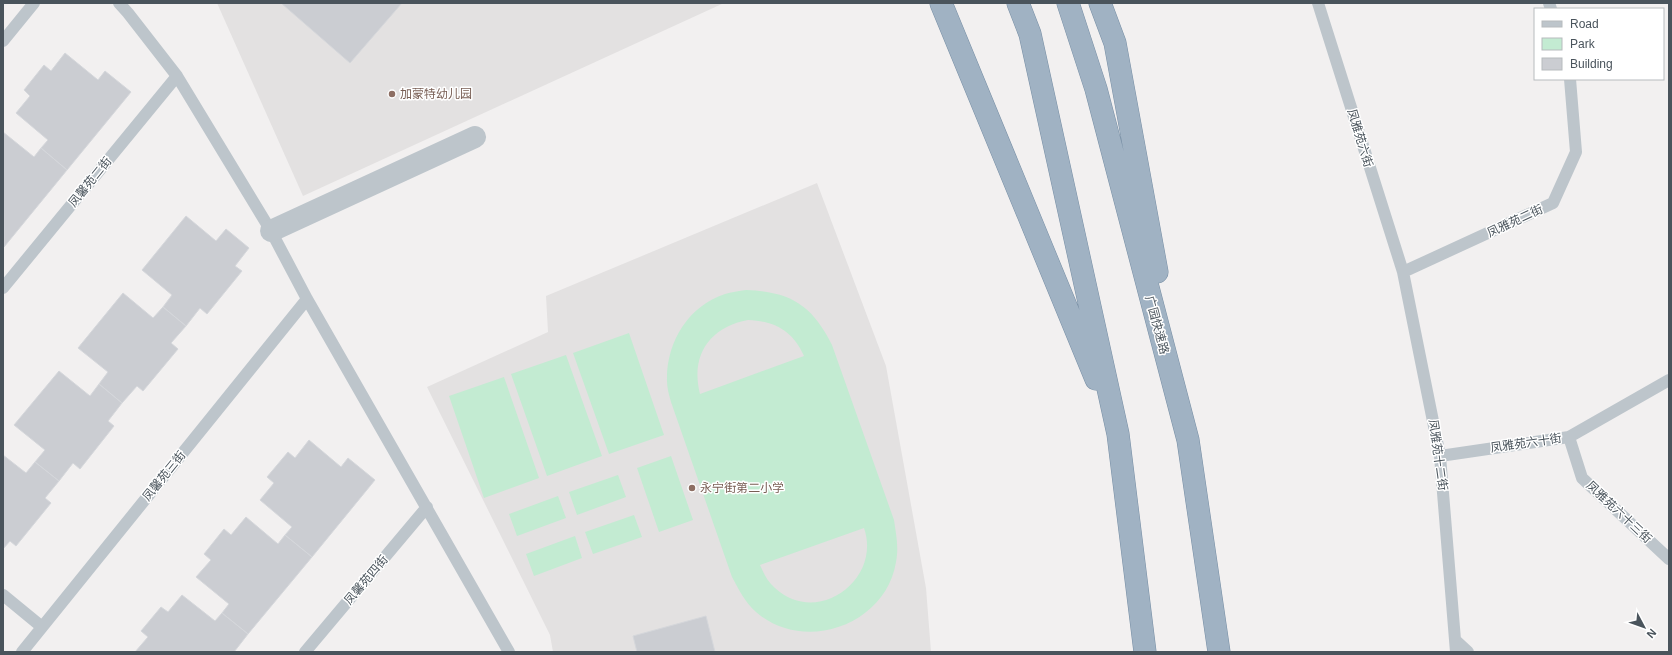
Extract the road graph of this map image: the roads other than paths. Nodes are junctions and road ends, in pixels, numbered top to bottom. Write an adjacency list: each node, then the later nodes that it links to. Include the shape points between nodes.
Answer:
1 (34, 3): 8 (lane)
2 (119, 3): 9 (lane)
3 (941, 3): 17 (highway)
4 (1018, 3): 17 (highway, via 1030,34)
5 (1068, 3): 19 (highway, 广园快速路, via 1096,89)
6 (1100, 3): 19 (highway, via 1115,43)
7 (1318, 3): 13 (lane, 凤雅苑六街)
8 (3, 41)
9 (177, 76): 12 (lane); 14 (lane, 凤馨苑二街)
10 (1570, 80): 13 (lane, 凤雅苑二街, via 1576,152 1553,203)
11 (474, 137): 12 (street)
12 (271, 231): 15 (lane)
13 (1402, 272): 20 (lane, 凤雅苑十二街)
14 (3, 288)
15 (307, 299): 21 (lane); 24 (lane, 凤馨苑三街)
16 (1669, 380): 18 (lane, 凤雅苑六十街)
17 (1118, 434): 29 (highway)
18 (1569, 437): 20 (lane, 凤雅苑六十街); 22 (lane, 凤雅苑六十三街, via 1582,478)
19 (1188, 440): 30 (highway, 广园快速路)
20 (1440, 456): 25 (lane, 凤雅苑十二街)
21 (427, 507): 27 (lane, 凤馨苑四街); 28 (lane)
22 (1669, 559)
23 (3, 595): 24 (lane)
24 (42, 627): 26 (lane, 凤馨苑三街)
25 (1456, 646): 31 (lane, 凤雅苑十二街)
26 (22, 652)
27 (305, 652)
28 (510, 652)
29 (1145, 652)
30 (1219, 652)
31 (1468, 652)

